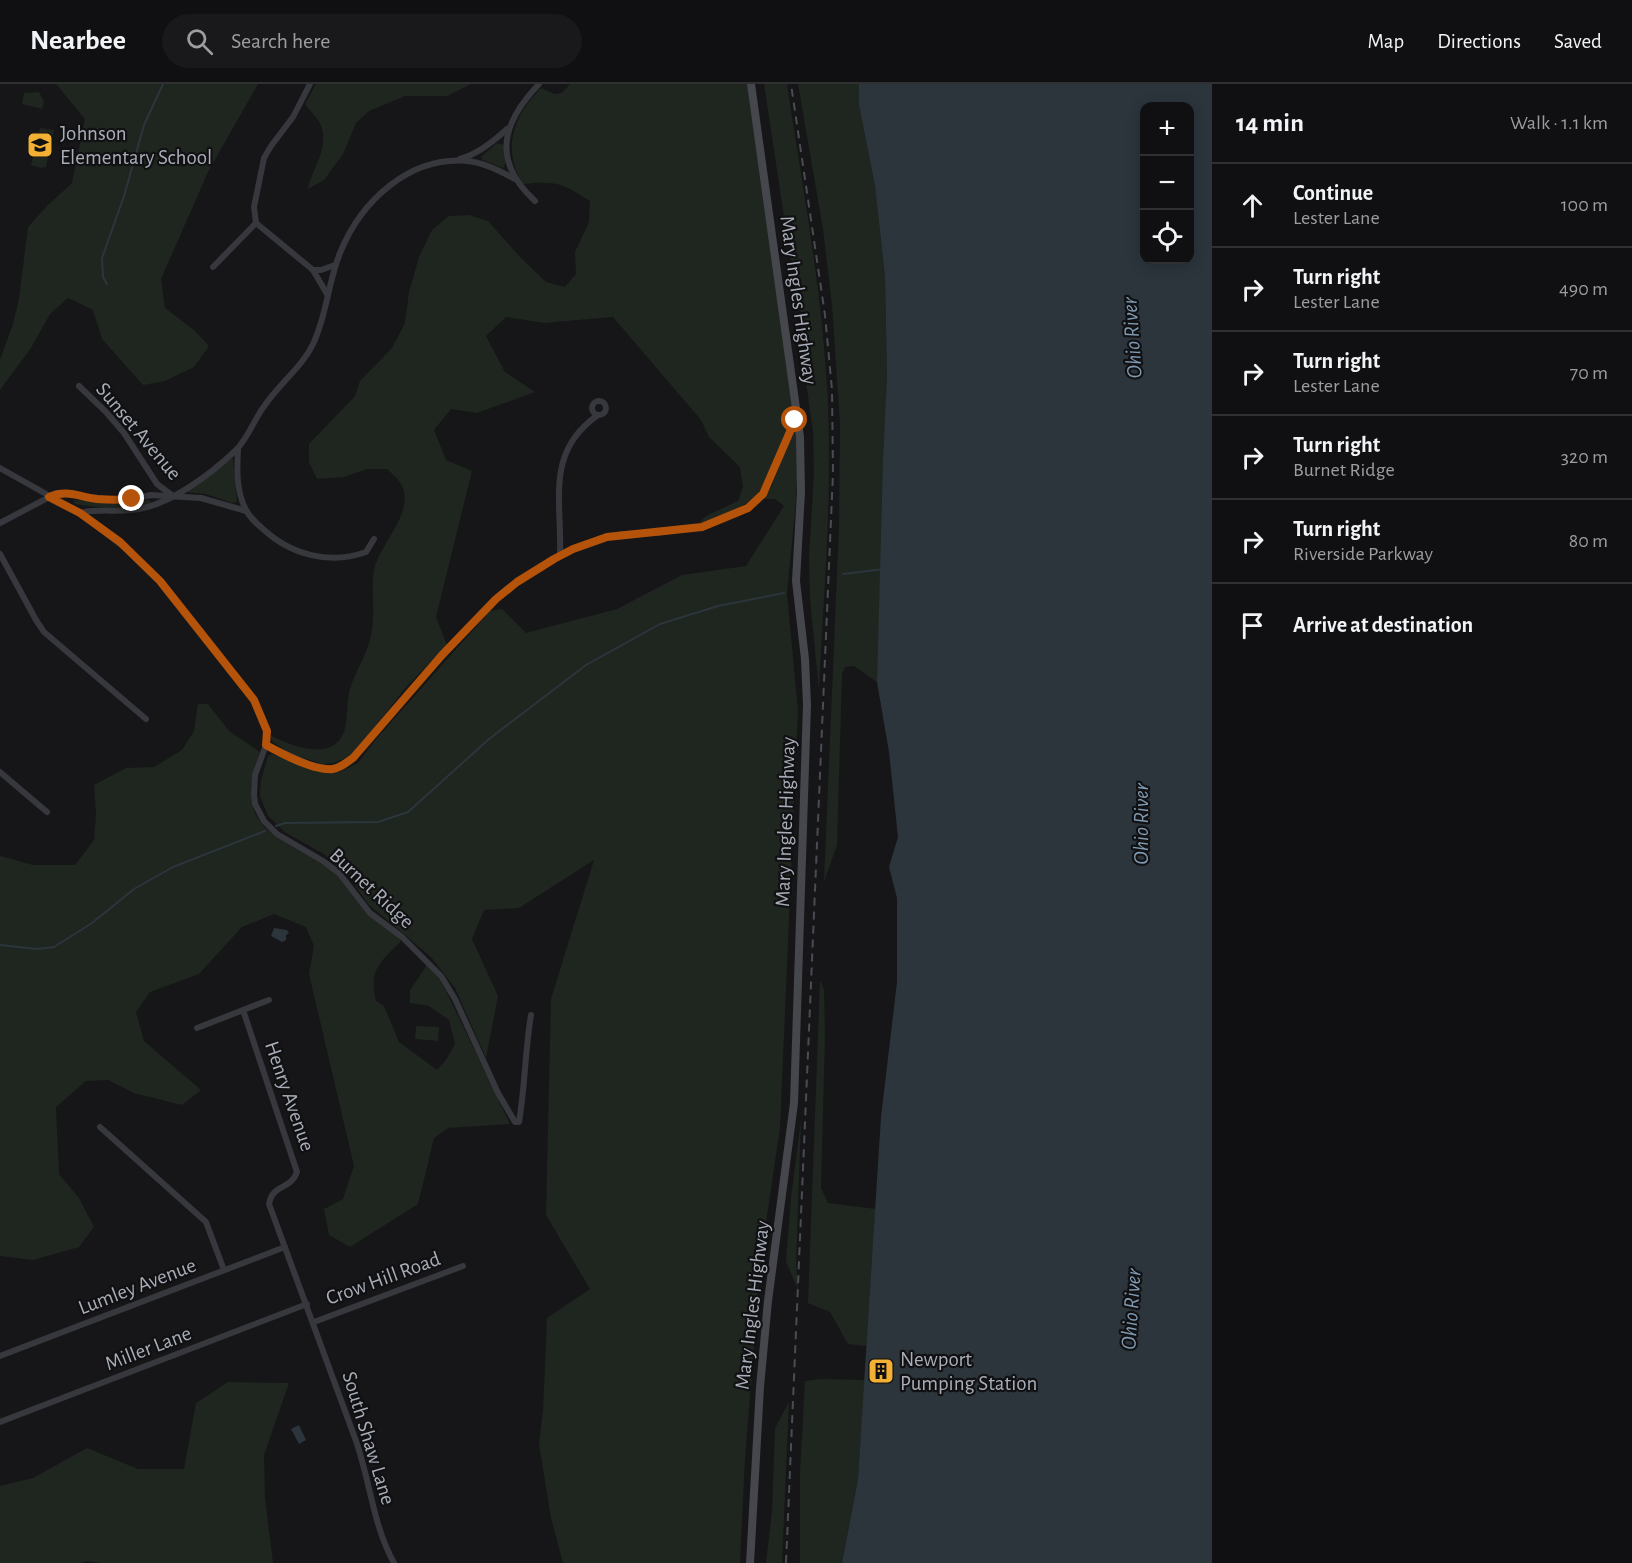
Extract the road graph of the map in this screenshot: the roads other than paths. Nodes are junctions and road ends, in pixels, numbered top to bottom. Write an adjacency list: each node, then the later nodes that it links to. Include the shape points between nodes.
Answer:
1 (310, 84): 8 (street, via 264,158 254,207)
2 (538, 84): 4 (street)
3 (751, 84): 15 (street, Mary Ingles Highway)
4 (508, 128): 5 (street, via 468,157); 6 (street, via 508,154)
5 (454, 161): 6 (street, via 485,165); 9 (street, via 418,169 382,190 352,227)
6 (514, 179): 7 (street)
7 (534, 201)
8 (256, 223): 10 (street); 11 (street)
9 (335, 265): 11 (street); 12 (street)
10 (213, 267)
11 (313, 270): 12 (street)
12 (327, 294): 16 (street, via 312,347 265,404)
13 (79, 386): 18 (street, Sunset Avenue, via 119,427 157,484)
14 (598, 415): 25 (street, via 571,440 562,458)
15 (798, 416): 25 (street, via 763,494 744,510 702,527 607,537); 43 (street, Mary Ingles Highway, via 802,460 796,581 807,705 795,1093 768,1301)
16 (238, 448): 18 (street); 20 (street, via 237,483)
17 (0, 468): 19 (street, Burnet Ridge)
18 (173, 496): 19 (street, via 115,500 57,493); 20 (street, via 210,499); 21 (street, via 140,509)
19 (49, 497): 21 (street, Burnet Ridge); 22 (street)
20 (246, 511): 23 (street, via 277,541 316,557 342,559 361,554)
21 (80, 513): 27 (street, Burnet Ridge, via 120,542 160,581 254,700 267,731)
22 (0, 523)
23 (374, 539)
24 (0, 554): 26 (street, via 44,632)
25 (560, 555): 27 (street, via 496,599 346,763 331,769 312,765)
26 (146, 719)
27 (266, 745): 32 (street, Burnet Ridge, via 255,776 254,794 264,821 277,834 339,873 370,913 441,976 514,1122 519,1122 523,1099)
28 (0, 772): 29 (street)
29 (47, 812)
30 (269, 1000): 31 (street)
31 (243, 1010): 33 (street); 35 (street, Henry Avenue, via 296,1166 292,1182 275,1190 269,1204)
32 (531, 1015)
33 (197, 1028)
34 (100, 1127): 37 (street, via 206,1222)
35 (285, 1247): 37 (street, Lumley Avenue); 38 (street, South Shaw Lane)
36 (463, 1266): 39 (street, Crow Hill Road)
37 (224, 1270): 40 (street, Lumley Avenue)
38 (307, 1304): 39 (street, South Shaw Lane); 41 (street, Miller Lane)
39 (314, 1322): 42 (street, South Shaw Lane, via 362,1457 375,1516)
40 (0, 1356)
41 (0, 1421)
42 (394, 1563)
43 (750, 1563)

